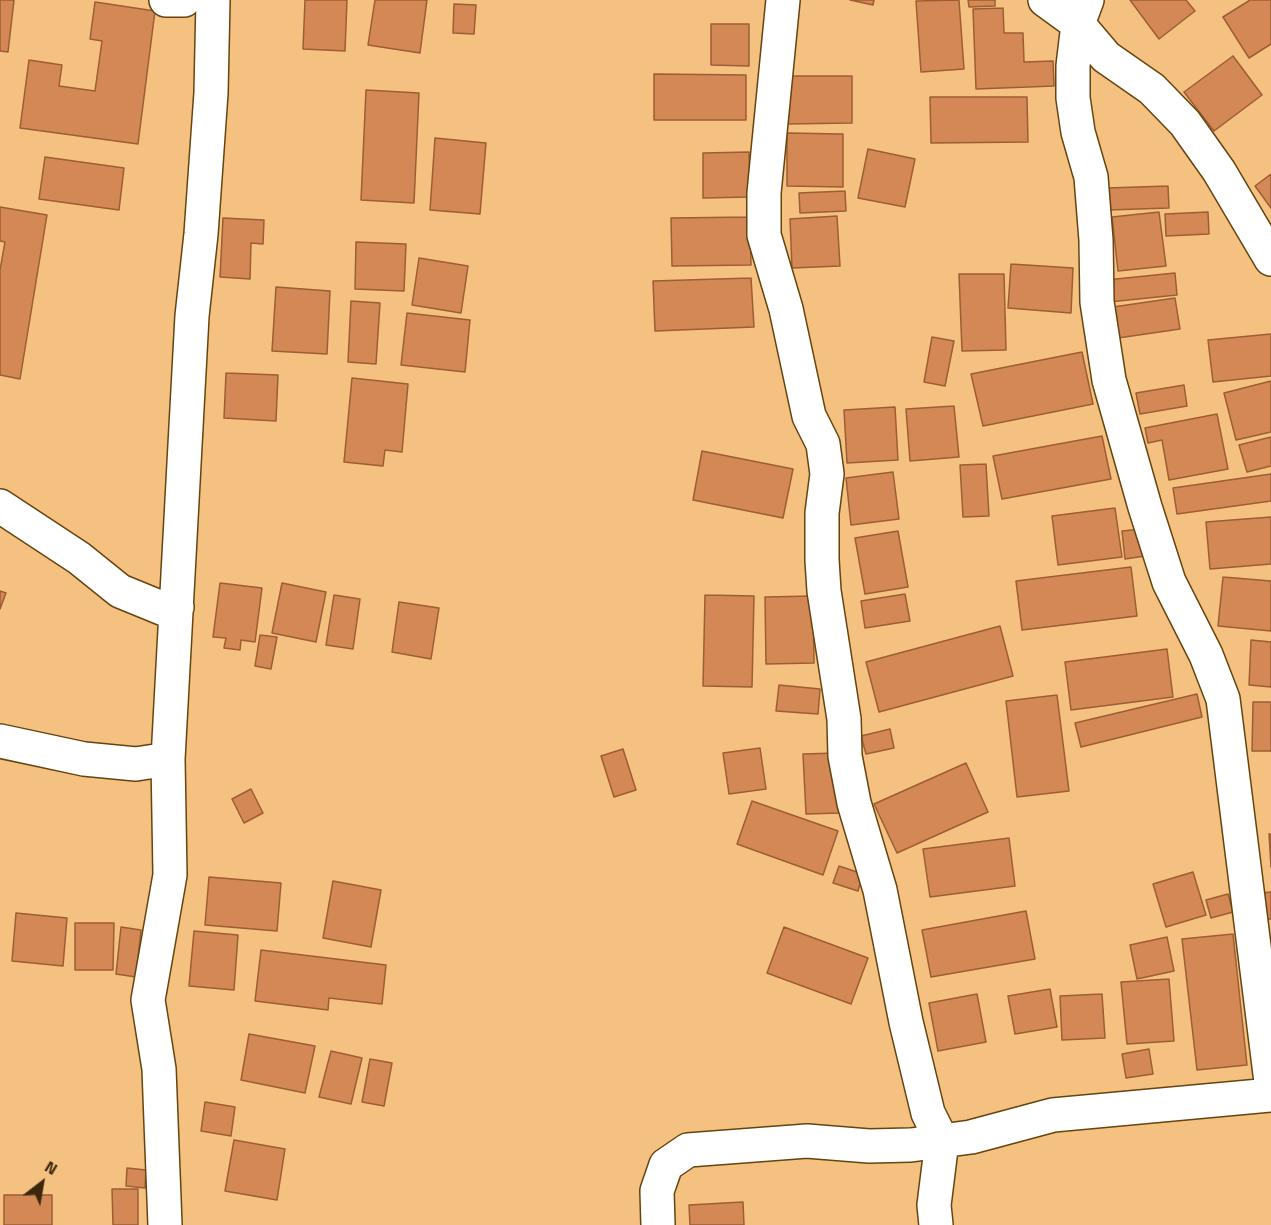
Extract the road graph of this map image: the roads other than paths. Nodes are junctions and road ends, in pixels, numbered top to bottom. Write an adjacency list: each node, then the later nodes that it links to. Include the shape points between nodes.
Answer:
1 (166, 0): 2 (street)
2 (184, 0)
3 (213, 0): 11 (street, via 211,93 192,316)
4 (783, 0): 16 (street, via 764,193 764,235 786,309 809,416 824,444 824,581 854,803 880,890 928,1113)
5 (1045, 0): 6 (street)
6 (1083, 12): 7 (street); 8 (street)
7 (1106, 57): 8 (street); 9 (street, via 1152,89 1185,123)
8 (1073, 66): 14 (street, via 1078,132 1091,177 1097,302 1109,380 1169,582 1224,699)
9 (1268, 247)
10 (0, 506): 11 (street, via 80,558 120,591 164,609)
11 (177, 607): 13 (street)
12 (0, 741): 13 (street, via 84,759 136,764)
13 (168, 759): 17 (street, via 170,875 148,1000 159,1069)
14 (1271, 1082)
15 (1271, 1095): 16 (street, via 1053,1115)
16 (942, 1141): 18 (street, via 870,1146 807,1140 688,1150 666,1165 657,1191); 19 (street, via 934,1205)
17 (165, 1225)
18 (658, 1225)
19 (936, 1225)

